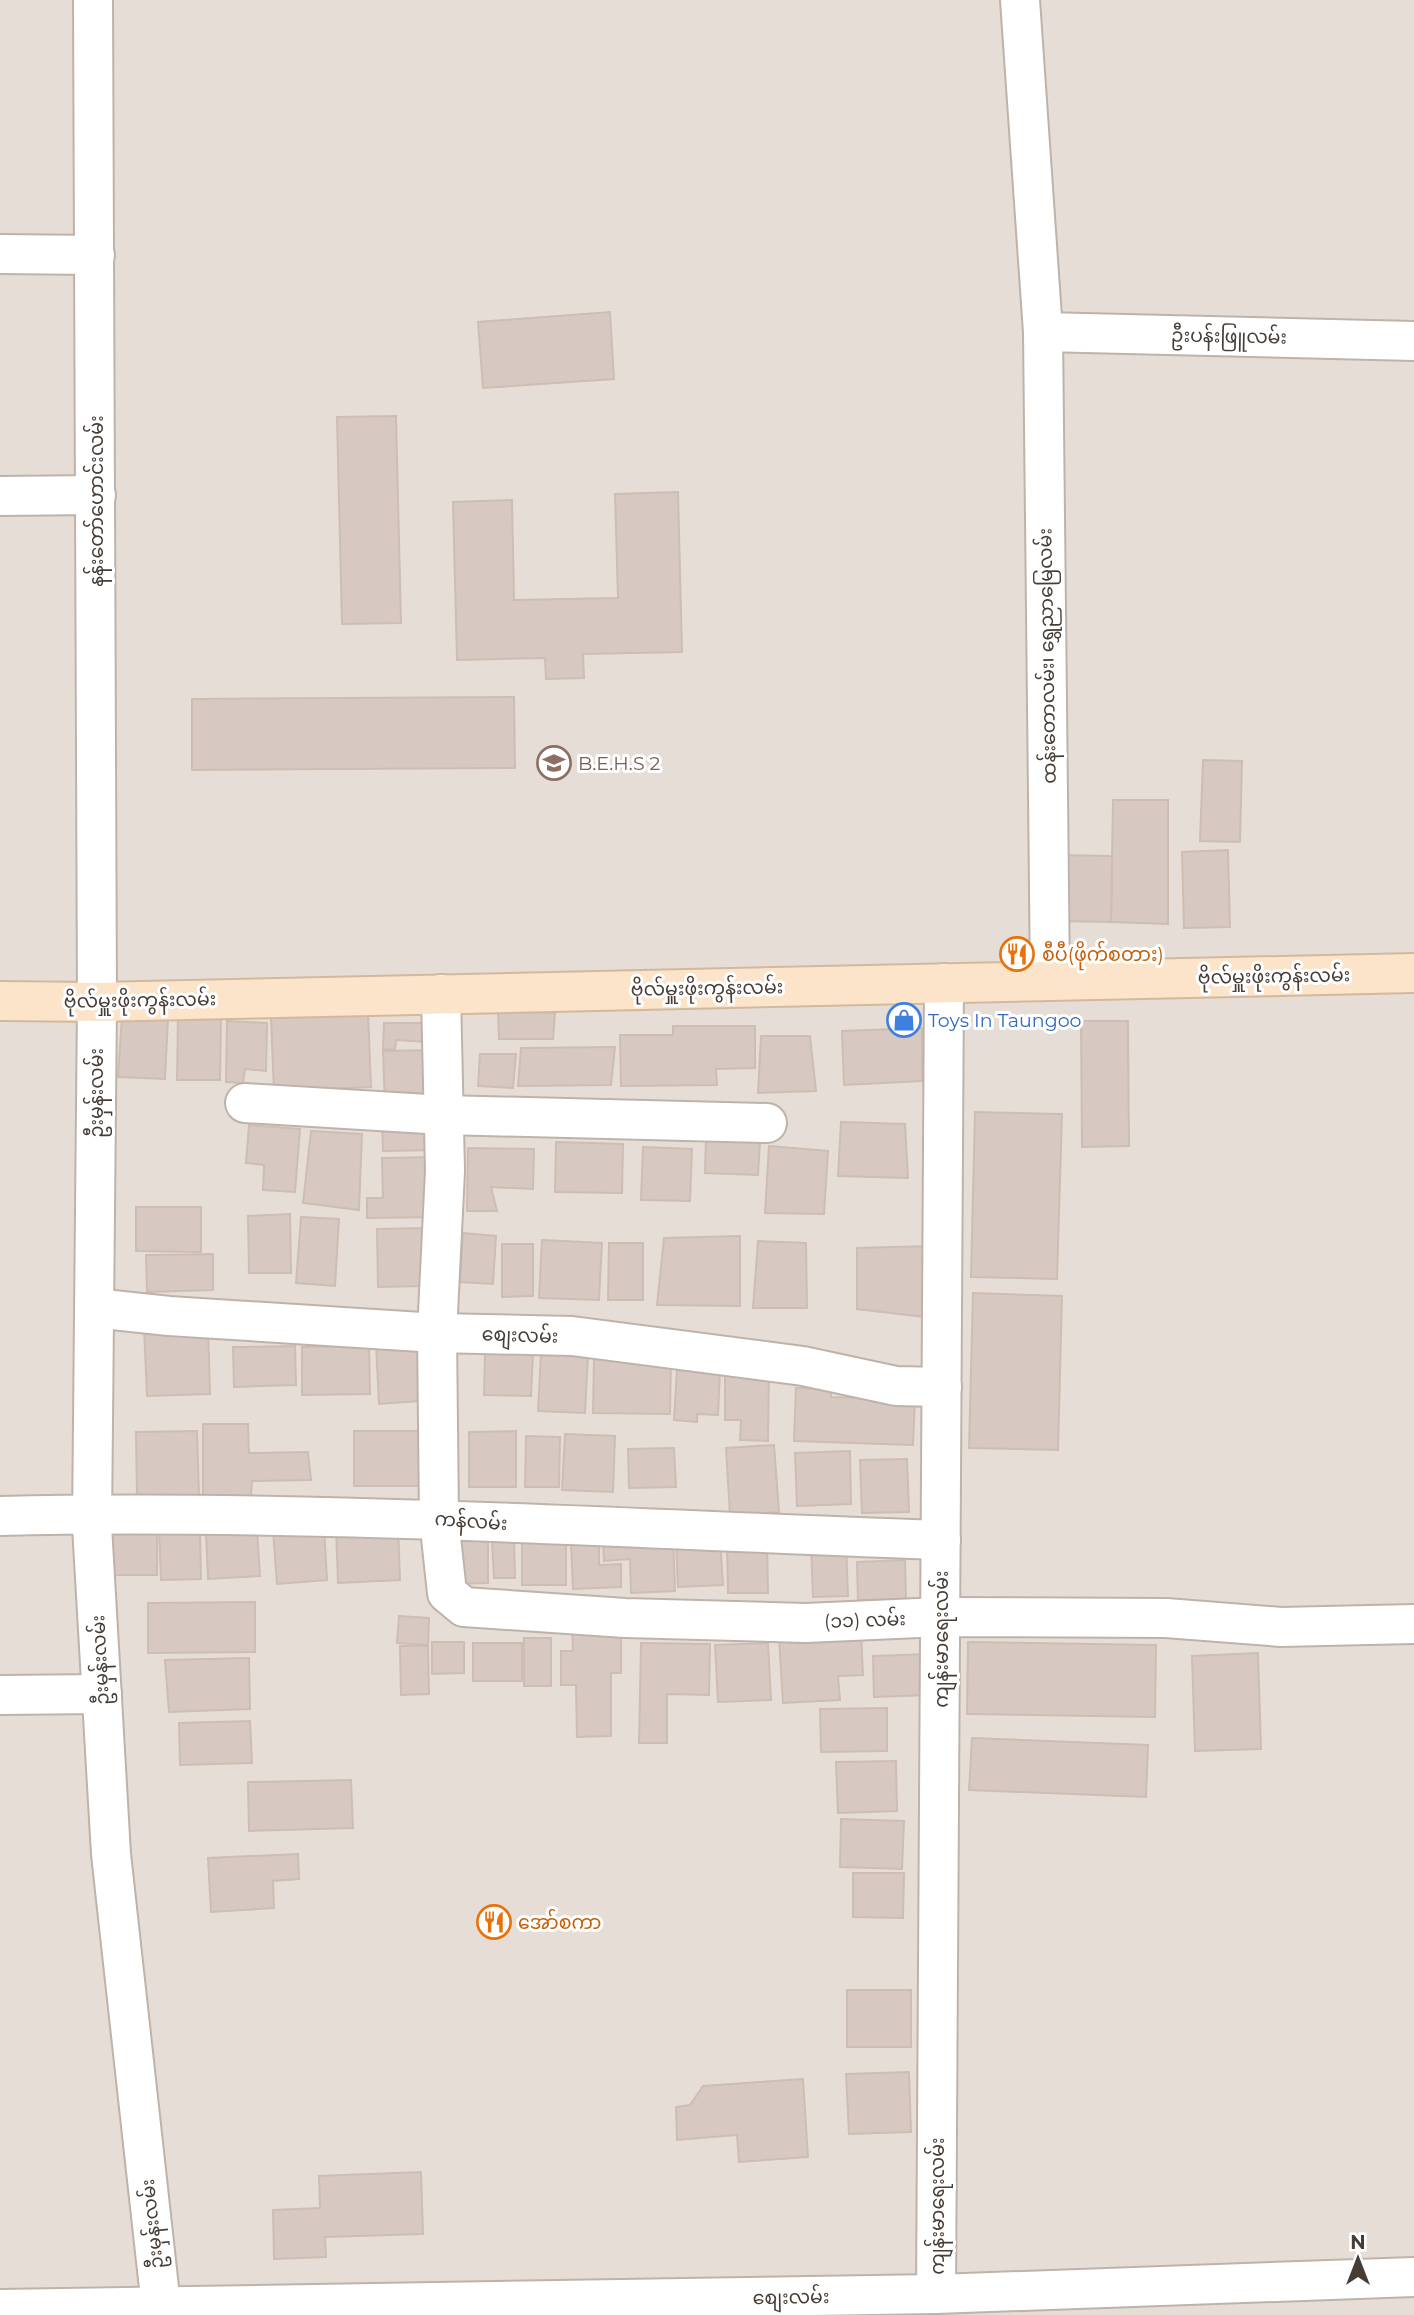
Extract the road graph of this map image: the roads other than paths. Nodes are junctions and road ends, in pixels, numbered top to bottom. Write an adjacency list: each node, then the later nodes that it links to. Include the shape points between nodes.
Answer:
1 (93, 0): 4 (street, နန်းတော်ဟောင်းလမ်း)
2 (1020, 0): 5 (street, ထန်းတောလမ်း၊ ရွှေညာမြေလမ်း)
3 (0, 254): 4 (street)
4 (95, 255): 7 (street, နန်းတော်ဟောင်းလမ်း)
5 (1044, 332): 6 (street, ဦးပန်းဖြူလမ်း); 10 (street, ထန်းတောလမ်း၊ ရွှေညာမြေလမ်း)
6 (1414, 341)
7 (96, 495): 8 (street); 14 (street, နန်းတော်ဟောင်းလမ်း)
8 (0, 496)
9 (1414, 973): 10 (street, ဗိုလ်မှူးဖိုးကွန်းလမ်း)
10 (1050, 981): 11 (street, ဗိုလ်မှူးဖိုးကွန်းလမ်း)
11 (944, 983): 12 (street, ဗိုလ်မှူးဖိုးကွန်းလမ်း); 20 (street, ကျန်းမာရေးလမ်း)
12 (441, 994): 14 (street, ဗိုလ်မှူးဖိုးကွန်းလမ်း); 16 (street)
13 (0, 1001): 14 (street, ဗိုလ်မှူးဖိုးကွန်းလမ်း)
14 (97, 1002): 18 (street, ဦးမှန်းလမ်း)
15 (245, 1103): 16 (street)
16 (444, 1115): 17 (street); 19 (street)
17 (767, 1122)
18 (94, 1308): 19 (street, စျေးလမ်း); 21 (street, ဦးမှန်းလမ်း)
19 (437, 1333): 20 (street, စျေးလမ်း, via 572,1336 754,1358 896,1386); 23 (street)
20 (942, 1387): 24 (street, ကျန်းမာရေးလမ်း)
21 (92, 1514): 22 (street, ကန်လမ်း); 23 (street, ကန်လမ်း); 27 (street, ဦးမှန်းလမ်း)
22 (0, 1516)
23 (439, 1519): 24 (street, ကန်လမ်း); 25 (street, (၁၁) လမ်း, via 447,1592 464,1607 806,1623)
24 (942, 1540): 25 (street, ကျန်းမာရေးလမ်း)
25 (941, 1617): 26 (street, (၁၁) လမ်း, via 1166,1618 1281,1627); 30 (street, ကျန်းမာရေးလမ်း)
26 (1414, 1624)
27 (102, 1694): 28 (street); 32 (street, ဦးမှန်းလမ်း, via 111,1854)
28 (0, 1695)
29 (1414, 2277): 30 (street, စျေးလမ်း)
30 (936, 2294): 32 (street, စျေးလမ်း)
31 (0, 2309): 32 (street, စျေးလမ်း)
32 (162, 2312)

